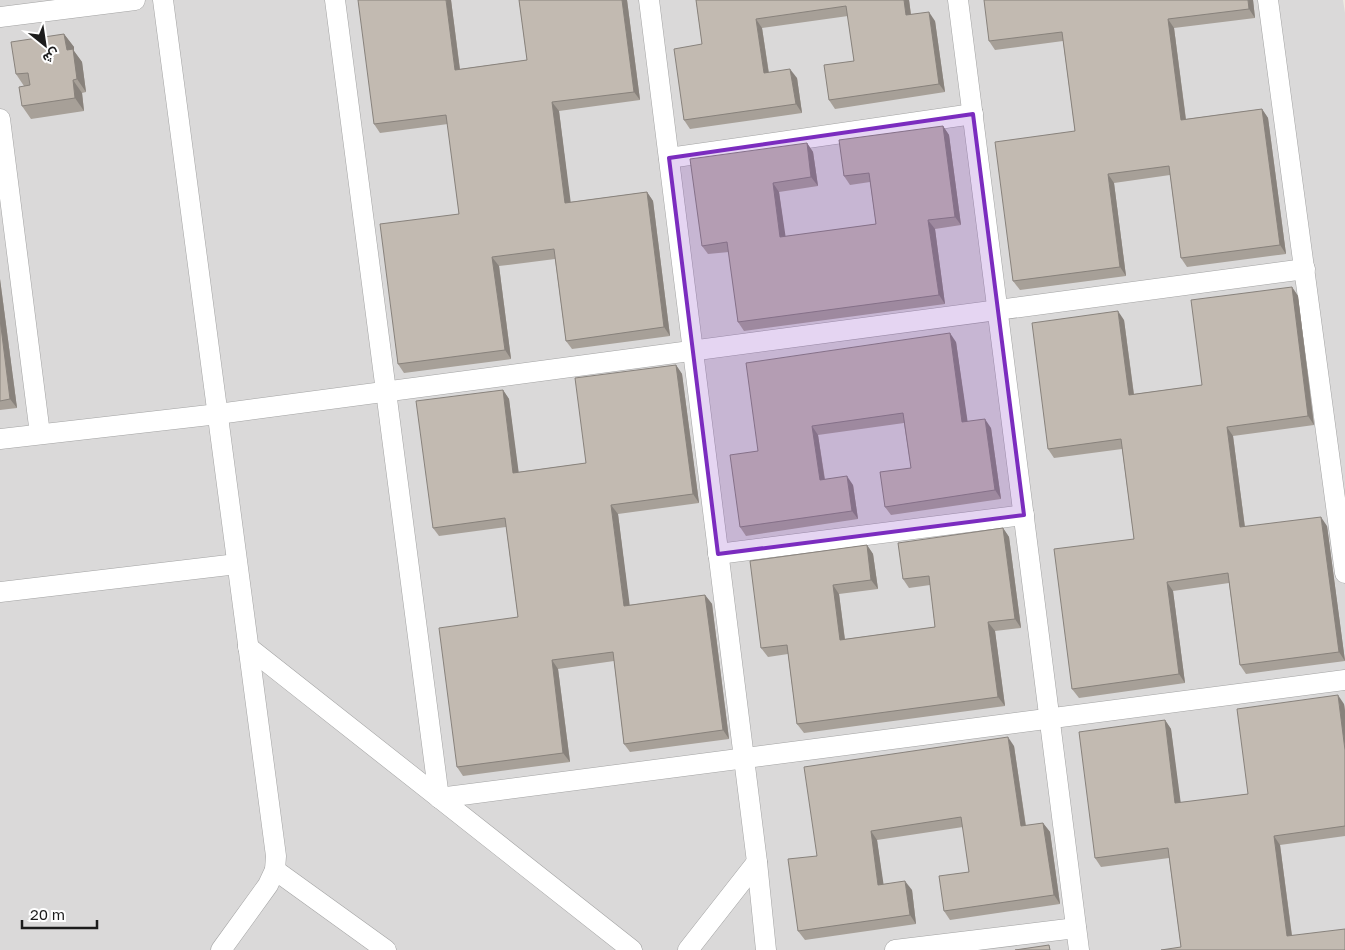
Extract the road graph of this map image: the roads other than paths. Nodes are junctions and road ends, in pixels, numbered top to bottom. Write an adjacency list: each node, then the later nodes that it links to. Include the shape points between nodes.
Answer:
1 (134, 0): 7 (street)
2 (163, 0): 15 (street)
3 (335, 0): 14 (street)
4 (649, 0): 10 (street)
5 (958, 0): 8 (street)
6 (1268, 0): 11 (street)
7 (0, 17)
8 (973, 114): 10 (street); 12 (street)
9 (0, 119): 16 (street)
10 (669, 158): 13 (street)
11 (1305, 269): 12 (street); 21 (street)
12 (998, 310): 13 (street); 18 (street)
13 (693, 350): 14 (street); 19 (street)
14 (386, 391): 15 (street); 27 (street)
15 (218, 414): 16 (street); 20 (street)
16 (40, 434): 17 (street)
17 (0, 439)
18 (1024, 515): 19 (street); 25 (street)
19 (718, 554): 26 (street)
20 (237, 564): 22 (street); 23 (street)
21 (1345, 572)
22 (0, 592)
23 (248, 647): 27 (street); 29 (street)
24 (1345, 680): 25 (street)
25 (1050, 719): 26 (street); 30 (street)
26 (744, 758): 27 (street); 28 (street)
27 (439, 798): 33 (street)
28 (756, 862): 34 (street); 35 (street)
29 (276, 870): 31 (street); 32 (street)
30 (1076, 928): 36 (street); 37 (street)
31 (220, 950)
32 (386, 950)
33 (632, 950)
34 (688, 950)
35 (766, 950)
36 (895, 950)
37 (1079, 950)

